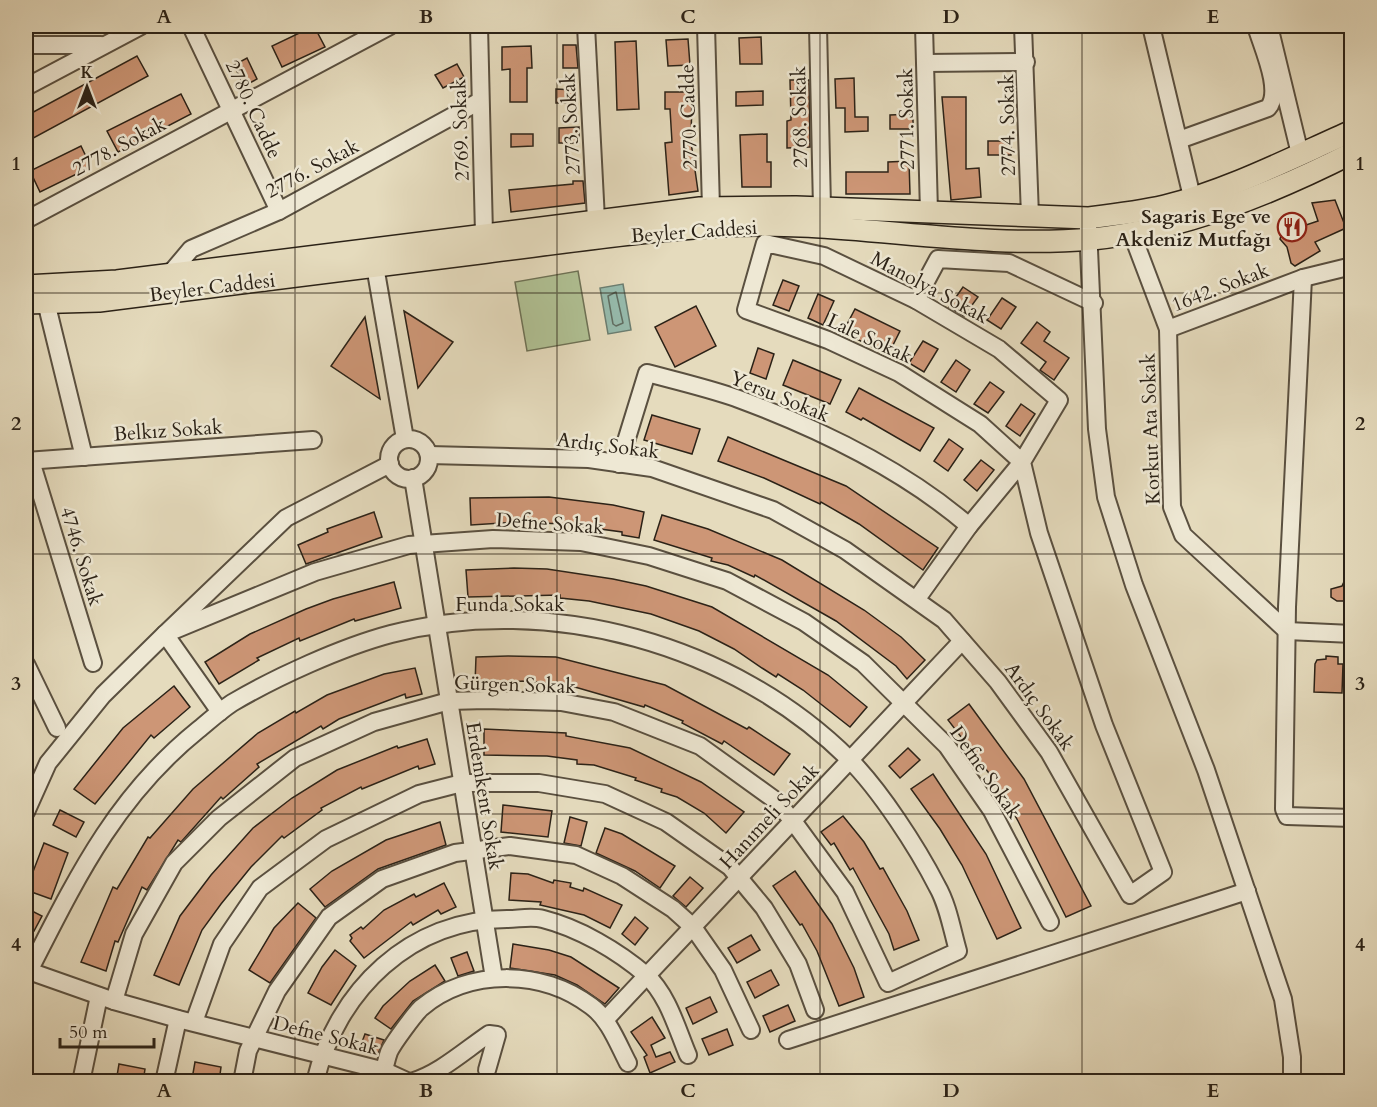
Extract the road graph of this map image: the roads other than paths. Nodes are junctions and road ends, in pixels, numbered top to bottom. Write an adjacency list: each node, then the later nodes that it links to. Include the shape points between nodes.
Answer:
1 (141, 26): 14 (street)
2 (191, 26): 19 (street, 2780. Cadde)
3 (390, 26): 19 (street, 2778. Sokak)
4 (479, 26): 18 (street, 2769. Sokak)
5 (586, 26): 32 (street, 2773. Sokak)
6 (706, 26): 25 (street, 2770. Cadde)
7 (818, 26): 26 (street, 2768. Sokak)
8 (924, 26): 16 (street, 2771. Sokak)
9 (1023, 26): 15 (street)
10 (1151, 26): 21 (street)
11 (1256, 26): 21 (street, via 1275,87 1272,104)
12 (1269, 26): 23 (street)
13 (26, 45): 14 (street)
14 (102, 45): 17 (street)
15 (1026, 62): 16 (street, 2774. Sokak); 29 (street, 2774. Sokak)
16 (926, 63): 28 (street, 2771. Sokak)
17 (26, 87)
18 (480, 101): 27 (street, 2776. Sokak); 35 (street, 2769. Sokak)
19 (232, 109): 27 (street, 2780. Cadde); 30 (street, 2778. Sokak)
20 (1352, 132): 23 (main road, Beyler Caddesi)
21 (1179, 140): 24 (street)
22 (1352, 153): 33 (main road, Beyler Caddesi, via 1223,209)
23 (1300, 154): 24 (main road, Beyler Caddesi)
24 (1192, 196): 31 (main road, Beyler Caddesi, via 1165,206)
25 (711, 208): 26 (main road, Beyler Caddesi); 32 (main road, Beyler Caddesi)
26 (822, 208): 28 (main road, Beyler Caddesi)
27 (279, 211): 39 (street, 2776. Sokak, via 191,249)
28 (929, 212): 29 (main road, Beyler Caddesi)
29 (1030, 216): 31 (main road, Beyler Caddesi)
30 (27, 217)
31 (1088, 218): 34 (street)
32 (596, 220): 35 (main road, Beyler Caddesi)
33 (1132, 234): 34 (main road, Beyler Caddesi); 45 (street, 1642. Sokak)
34 (1090, 239): 35 (main road, Beyler Caddesi, via 996,239 724,226); 44 (street)
35 (485, 243): 37 (main road, Beyler Caddesi)
36 (765, 243): 42 (street, Manolya Sokak, via 824,256); 51 (street, Lale Sokak, via 746,310 828,340 899,373 980,424)
37 (373, 258): 39 (main road, Beyler Caddesi); 43 (main road, Beyler Caddesi, via 99,301); 46 (street)
38 (1352, 266): 40 (street, 1642. Sokak)
39 (169, 275): 41 (main road, Beyler Caddesi)
40 (1303, 278): 45 (street, 1642. Sokak); 59 (street)
41 (26, 285)
42 (916, 300): 44 (street, via 938,259 1009,263); 51 (street, Manolya Sokak, via 999,349 1059,400)
43 (36, 303): 49 (street)
44 (1094, 303): 76 (street, via 1097,429 1106,497 1134,585 1206,770)
45 (1168, 329): 59 (street, Korkut Ata Sokak, via 1172,507 1183,535)
46 (405, 439): 48 (street, via 418,440); 52 (street, via 394,446)
47 (313, 440): 49 (street, Belkız Sokak)
48 (429, 455): 53 (street, Ardıç Sokak, via 589,459); 54 (street, via 428,467)
49 (84, 457): 50 (street, Belkız Sokak)
50 (28, 461): 63 (street, 4746. Sokak)
51 (1022, 462): 55 (street); 62 (street, Ardıç Sokak, via 1039,533 1104,725 1163,872 1130,895 1049,752)
52 (390, 464): 54 (street, via 396,474); 60 (street, via 286,518)
53 (619, 464): 55 (street, Yersu Sokak, via 647,373 735,398 834,441 935,497); 57 (street, Ardıç Sokak, via 652,468 773,510 845,550)
54 (413, 478): 56 (street, Erdemkent Sokak)
55 (969, 526): 57 (street)
56 (423, 544): 58 (street, Erdemkent Sokak); 60 (street, Defne Sokak, via 315,572); 66 (street, Defne Sokak, via 493,539 581,542 649,555 727,581 804,622 863,663)
57 (916, 600): 62 (street, Ardıç Sokak, via 944,620)
58 (437, 626): 65 (street, Erdemkent Sokak); 67 (street, Funda Sokak, via 390,635 318,661); 69 (street, Funda Sokak, via 502,621 586,626 664,647 731,672 798,716)
59 (1287, 631): 61 (street); 72 (street, via 1284,809 1287,816)
60 (165, 634): 67 (street); 71 (street, Defne Sokak, via 103,695 48,763)
61 (1352, 634)
62 (962, 640): 66 (street, Hanımeli Sokak)
63 (93, 663)
64 (26, 664): 68 (street)
65 (449, 701): 70 (street, Erdemkent Sokak); 73 (street, Gürgen Sokak, via 561,702 614,712 700,746 775,800); 84 (street, Gürgen Sokak, via 374,722 295,758 219,818 174,863 134,934)
66 (904, 702): 69 (street, Hanımeli Sokak); 78 (street, Defne Sokak, via 947,746 992,811)
67 (220, 712): 81 (street, Funda Sokak, via 172,751 117,812)
68 (57, 728)
69 (850, 760): 73 (street, Hanımeli Sokak); 80 (street, Funda Sokak, via 886,805 939,888)
70 (462, 783): 74 (street, Erdemkent Sokak); 75 (street, via 539,783 605,794 666,822 730,867); 87 (street, via 419,794 326,839 260,888 222,944)
71 (26, 812)
72 (1352, 818)
73 (793, 821): 75 (street, Hanımeli Sokak); 80 (street, Gürgen Sokak, via 845,892 888,983)
74 (473, 851): 77 (street, Erdemkent Sokak); 79 (street, via 510,846 576,855 622,876); 89 (street, via 455,853 382,879 329,917 277,991)
75 (739, 879): 79 (street, Hanımeli Sokak); 85 (street, via 764,908 798,964)
76 (1247, 891): 90 (street); 101 (street, via 1283,999)
77 (484, 919): 82 (street, via 542,918 590,937); 83 (street, Erdemkent Sokak); 92 (street, via 422,938 376,971 340,1016)
78 (1050, 922)
79 (693, 927): 82 (street, Hanımeli Sokak); 88 (street, via 723,970)
80 (958, 951)
81 (27, 971): 84 (street, Defne Sokak)
82 (647, 976): 86 (street, Hanımeli Sokak); 91 (street, via 664,999)
83 (494, 978): 86 (street, via 511,976 555,988 591,1006); 95 (street, via 465,982 421,1008 390,1051)
84 (106, 999): 87 (street, Defne Sokak); 96 (street, Gürgen Sokak)
85 (815, 1010)
86 (605, 1020): 93 (street)
87 (186, 1021): 89 (street, Defne Sokak); 97 (street)
88 (751, 1030)
89 (254, 1039): 92 (street, Defne Sokak); 98 (street)
90 (788, 1040)
91 (688, 1055)
92 (321, 1056): 95 (street, Defne Sokak); 99 (street)
93 (628, 1063)
94 (487, 1070): 100 (street, Defne Sokak, via 497,1035 489,1034 432,1076)
95 (382, 1076): 100 (street, Defne Sokak)
96 (81, 1082)
97 (164, 1082)
98 (242, 1082)
99 (315, 1082)
100 (410, 1082)
101 (1292, 1082)

